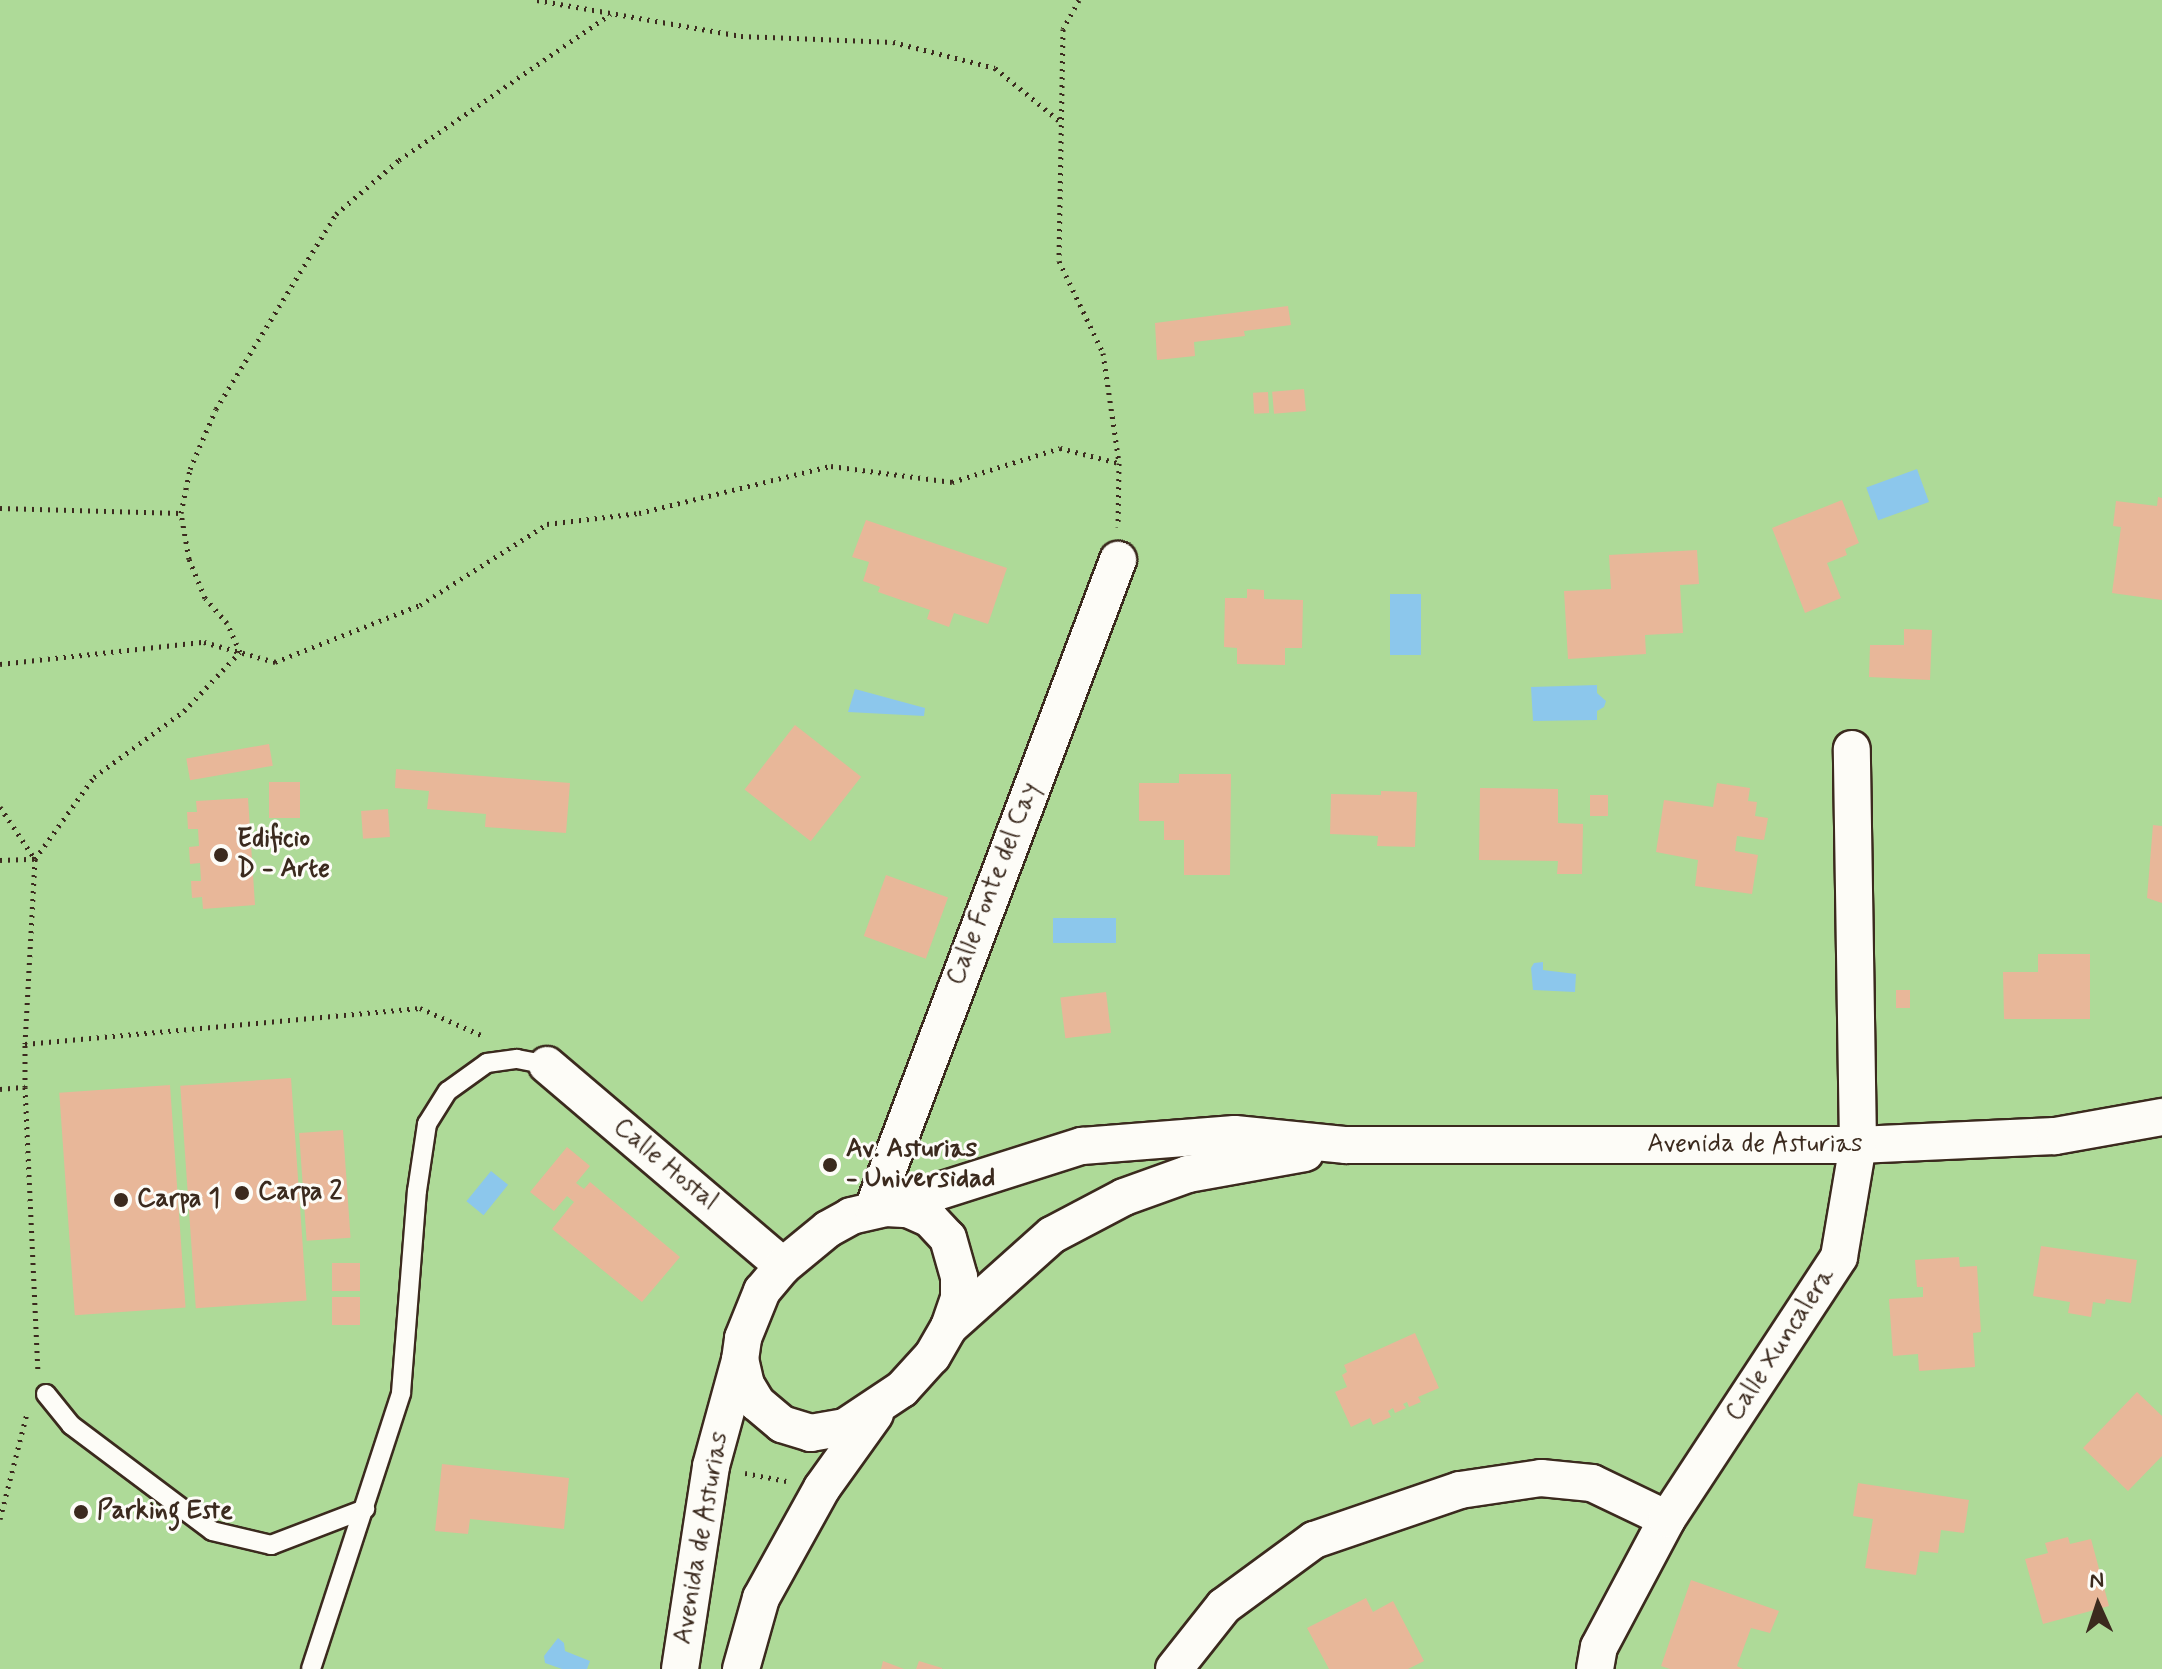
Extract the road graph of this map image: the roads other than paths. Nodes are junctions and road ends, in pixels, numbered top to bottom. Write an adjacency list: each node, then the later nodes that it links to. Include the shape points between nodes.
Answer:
1 (1118, 560): 7 (street, Calle Fonte del Cay)
2 (1852, 749): 6 (street, Calle Xuncalera)
3 (547, 1065): 8 (street, Calle Hostal); 13 (lane, via 517,1059 487,1063 448,1091 427,1124 401,1393)
4 (2162, 1117): 6 (street, Avenida de Asturias, via 2055,1136)
5 (1346, 1145): 6 (street, Avenida de Asturias); 7 (street, Avenida de Asturias, via 1235,1134 1082,1146); 9 (street, Avenida de Asturias, via 1188,1174 1124,1197 1052,1235)
6 (1858, 1145): 14 (street, Calle Xuncalera, via 1839,1257)
7 (879, 1208): 8 (street, via 828,1229); 9 (street, via 908,1209 930,1219 948,1238 959,1277 959,1298)
8 (783, 1266): 10 (street, via 762,1291)
9 (949, 1327): 12 (street, via 932,1356)
10 (740, 1360): 12 (street, via 757,1403 782,1424 811,1433 845,1427); 16 (street, Avenida de Asturias, via 711,1466)
11 (37, 1392): 13 (lane, via 71,1425 212,1531 271,1545)
12 (881, 1406): 17 (street, via 822,1488 761,1598)
13 (365, 1509): 15 (lane)
14 (1667, 1519): 18 (street, via 1592,1483 1541,1478 1460,1490 1314,1540 1224,1606); 19 (street, Calle Xuncalera, via 1599,1647)
15 (311, 1669)
16 (680, 1669)
17 (741, 1669)
18 (1174, 1669)
19 (1595, 1669)

